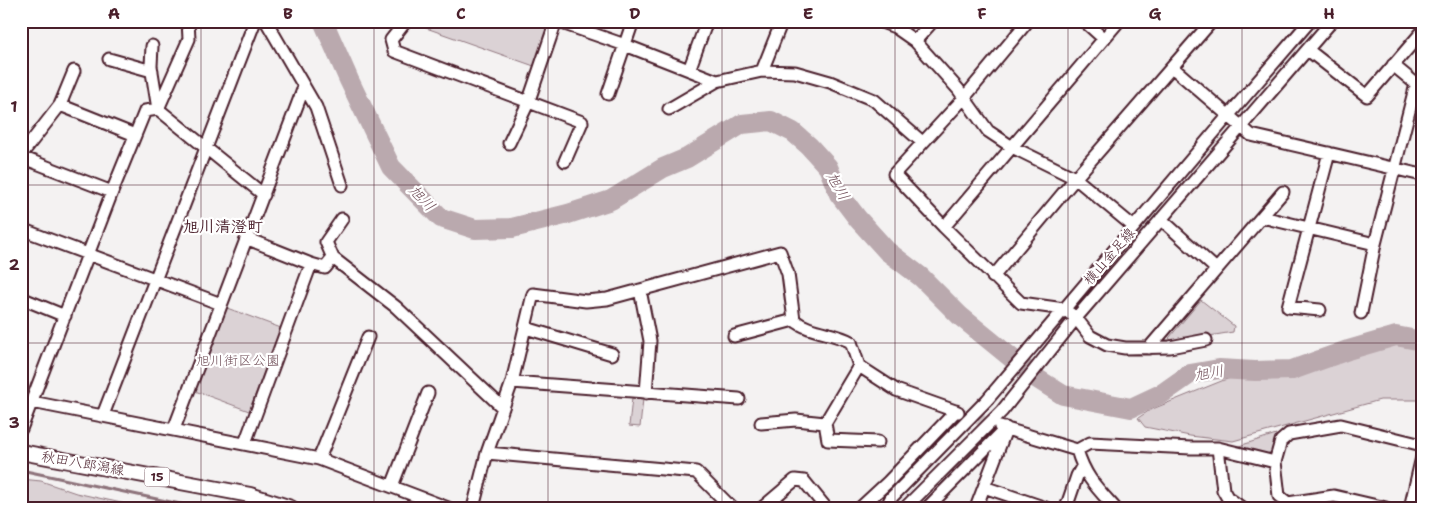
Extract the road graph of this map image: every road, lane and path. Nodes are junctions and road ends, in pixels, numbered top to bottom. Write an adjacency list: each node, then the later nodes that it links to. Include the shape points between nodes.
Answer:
1 (188, 21): 36 (street, via 189,39)
2 (255, 21): 44 (street)
3 (266, 21): 31 (street)
4 (406, 21): 34 (street, via 391,40 394,51)
5 (556, 21): 20 (street); 34 (street)
6 (634, 21): 20 (street)
7 (707, 21): 26 (street)
8 (782, 21): 29 (street)
9 (879, 21): 19 (street)
10 (933, 21): 19 (street)
11 (1028, 21): 33 (street)
12 (1084, 21): 18 (street)
13 (1119, 21): 18 (street)
14 (1212, 21): 25 (street)
15 (1310, 21): 38 (street, 横山金足線)
16 (1332, 21): 22 (street, 横山金足線)
17 (1422, 32): 24 (street)
18 (1104, 39): 43 (street)
19 (915, 41): 33 (street)
20 (625, 45): 26 (street); 32 (street)
21 (152, 46): 28 (street)
22 (1308, 50): 24 (street, via 1367,96); 39 (street, 横山金足線)
23 (109, 59): 28 (street)
24 (1393, 65): 48 (street, via 1416,84)
25 (1172, 67): 38 (street); 50 (street)
26 (688, 70): 30 (street)
27 (74, 71): 35 (street)
28 (152, 71): 36 (street)
29 (762, 71): 30 (street); 41 (street, via 795,72 874,100)
30 (717, 81): 37 (street)
31 (304, 88): 51 (street, via 316,107); 54 (street)
32 (608, 94)
33 (964, 98): 41 (street); 43 (street, via 988,131)
34 (528, 103): 42 (street); 47 (street, via 582,122)
35 (60, 105): 40 (street); 46 (street)
36 (158, 109): 40 (street, via 146,110); 44 (street)
37 (669, 109)
38 (1228, 116): 39 (street); 58 (street, 横山金足線)
39 (1241, 126): 45 (street, via 1251,134); 56 (street, 横山金足線)
40 (136, 135): 52 (street)
41 (922, 142): 59 (street, via 894,174)
42 (509, 143)
43 (1012, 147): 50 (street); 59 (street)
44 (206, 150): 54 (street); 69 (street)
45 (1329, 153): 48 (street); 60 (street)
46 (21, 156): 52 (street)
47 (565, 161)
48 (1394, 168): 49 (street); 63 (street)
49 (1422, 175)
50 (1075, 178): 58 (street); 68 (street)
51 (342, 185)
52 (112, 192): 64 (street)
53 (1284, 192): 55 (street)
54 (264, 195): 62 (street)
55 (1262, 216): 60 (street); 67 (street)
56 (1161, 219): 67 (street); 77 (street, 横山金足線)
57 (342, 220): 65 (street, via 326,242)
58 (1134, 226): 73 (street, 横山金足線)
59 (944, 227): 68 (street)
60 (1309, 228): 63 (street); 74 (street, via 1288,307)
61 (21, 230): 64 (street)
62 (248, 239): 66 (street); 72 (street)
63 (1376, 244): 75 (street)
64 (88, 254): 69 (street); 76 (street)
65 (333, 258): 66 (street, via 325,268); 91 (street, via 396,307)
66 (311, 264): 99 (street)
67 (1216, 270): 83 (street)
68 (993, 277): 73 (street, via 1021,303)
69 (154, 279): 72 (street); 92 (street)
70 (640, 290): 78 (street, via 780,252 788,274); 79 (street, via 586,301 534,294); 88 (street, via 650,341)
71 (21, 298): 76 (street)
72 (221, 304): 97 (street)
73 (1064, 309): 77 (street); 118 (street, 横山金足線, via 987,400 891,498)
74 (1320, 310)
75 (1361, 313)
76 (65, 316): 90 (street)
77 (1076, 318): 83 (street, via 1090,336 1108,345); 119 (street, 横山金足線, via 1002,411)
78 (794, 320): 80 (street); 85 (street, via 802,327 840,336 851,342)
79 (526, 328): 84 (street); 86 (street)
80 (734, 336)
81 (368, 337): 106 (street)
82 (1206, 340): 83 (street)
83 (1149, 348)
84 (612, 354)
85 (859, 366): 94 (street); 117 (street, via 896,390 957,412)
86 (512, 382): 88 (street); 91 (street)
87 (428, 393): 109 (street)
88 (646, 393): 89 (street)
89 (739, 399)
90 (32, 402): 92 (street); 96 (street)
91 (503, 408): 104 (street)
92 (103, 415): 97 (street)
93 (761, 423): 94 (street, via 796,420)
94 (825, 424): 98 (street, via 828,440)
95 (1003, 428): 102 (street); 110 (street); 120 (street)
96 (21, 429)
97 (174, 429): 99 (street)
98 (878, 442)
99 (245, 443): 106 (street)
100 (1422, 445): 107 (street, via 1341,425 1289,434 1281,441)
101 (1218, 448): 102 (street, via 1090,443); 107 (street); 125 (street, via 1222,490)
102 (1077, 450): 108 (street)
103 (21, 452): 111 (main road, 秋田八郎潟線 / 15, via 241,493)
104 (487, 453): 113 (street); 114 (street, via 696,472)
105 (1422, 457): 127 (street)
106 (319, 459): 109 (street)
107 (1275, 462): 126 (street, via 1280,496 1288,503 1334,496)
108 (1082, 467): 123 (street); 124 (street)
109 (392, 486): 112 (street)
110 (984, 488): 121 (street); 122 (street)
111 (291, 508)
112 (448, 508)
113 (473, 508)
114 (732, 508)
115 (762, 508): 116 (street, via 795,480 804,481)
116 (826, 508)
117 (860, 508)
118 (886, 508)
119 (905, 508)
120 (927, 508)
121 (976, 508)
122 (1046, 508)
123 (1066, 508)
124 (1115, 508)
125 (1242, 508)
126 (1386, 508)
127 (1410, 508)

